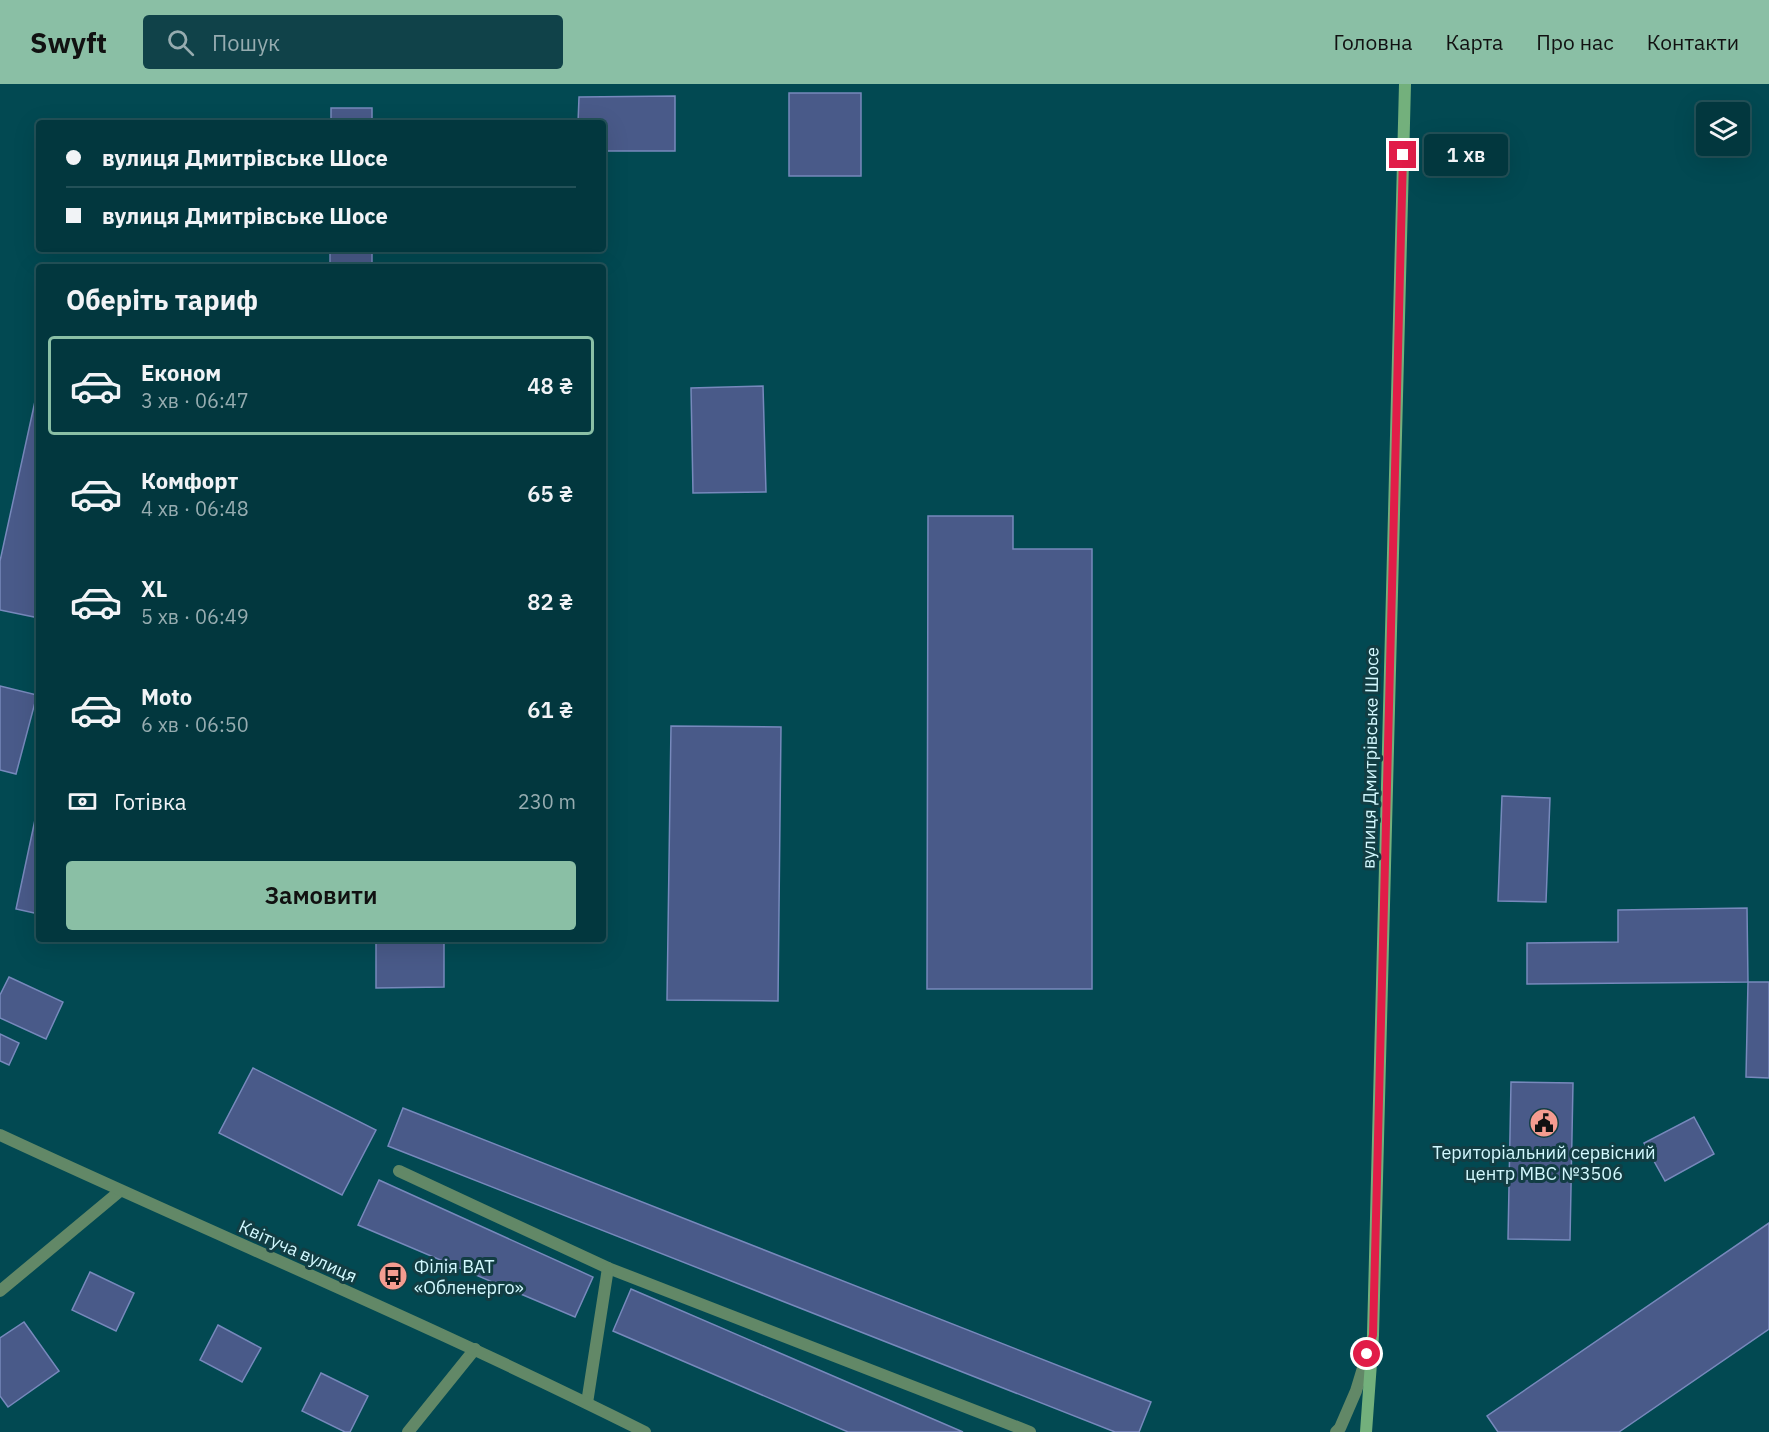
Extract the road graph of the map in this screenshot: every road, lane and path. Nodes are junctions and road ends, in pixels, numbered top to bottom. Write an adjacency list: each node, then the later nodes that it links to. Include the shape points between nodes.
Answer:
1 (1405, 84): 7 (main road, вулиця Дмитрівське Шосе)
2 (0, 1136): 4 (street, Квітуча вулиця)
3 (399, 1171): 5 (street)
4 (120, 1191): 6 (street); 8 (street, Квітуча вулиця)
5 (608, 1268): 9 (street); 12 (street)
6 (0, 1291)
7 (1373, 1335): 13 (street, via 1356,1391); 14 (main road, вулиця Дмитрівське Шосе)
8 (475, 1349): 9 (street, Квітуча вулиця); 10 (street)
9 (587, 1403): 11 (street, Квітуча вулиця)
10 (408, 1432)
11 (645, 1432)
12 (1030, 1432)
13 (1336, 1432)
14 (1366, 1432)

